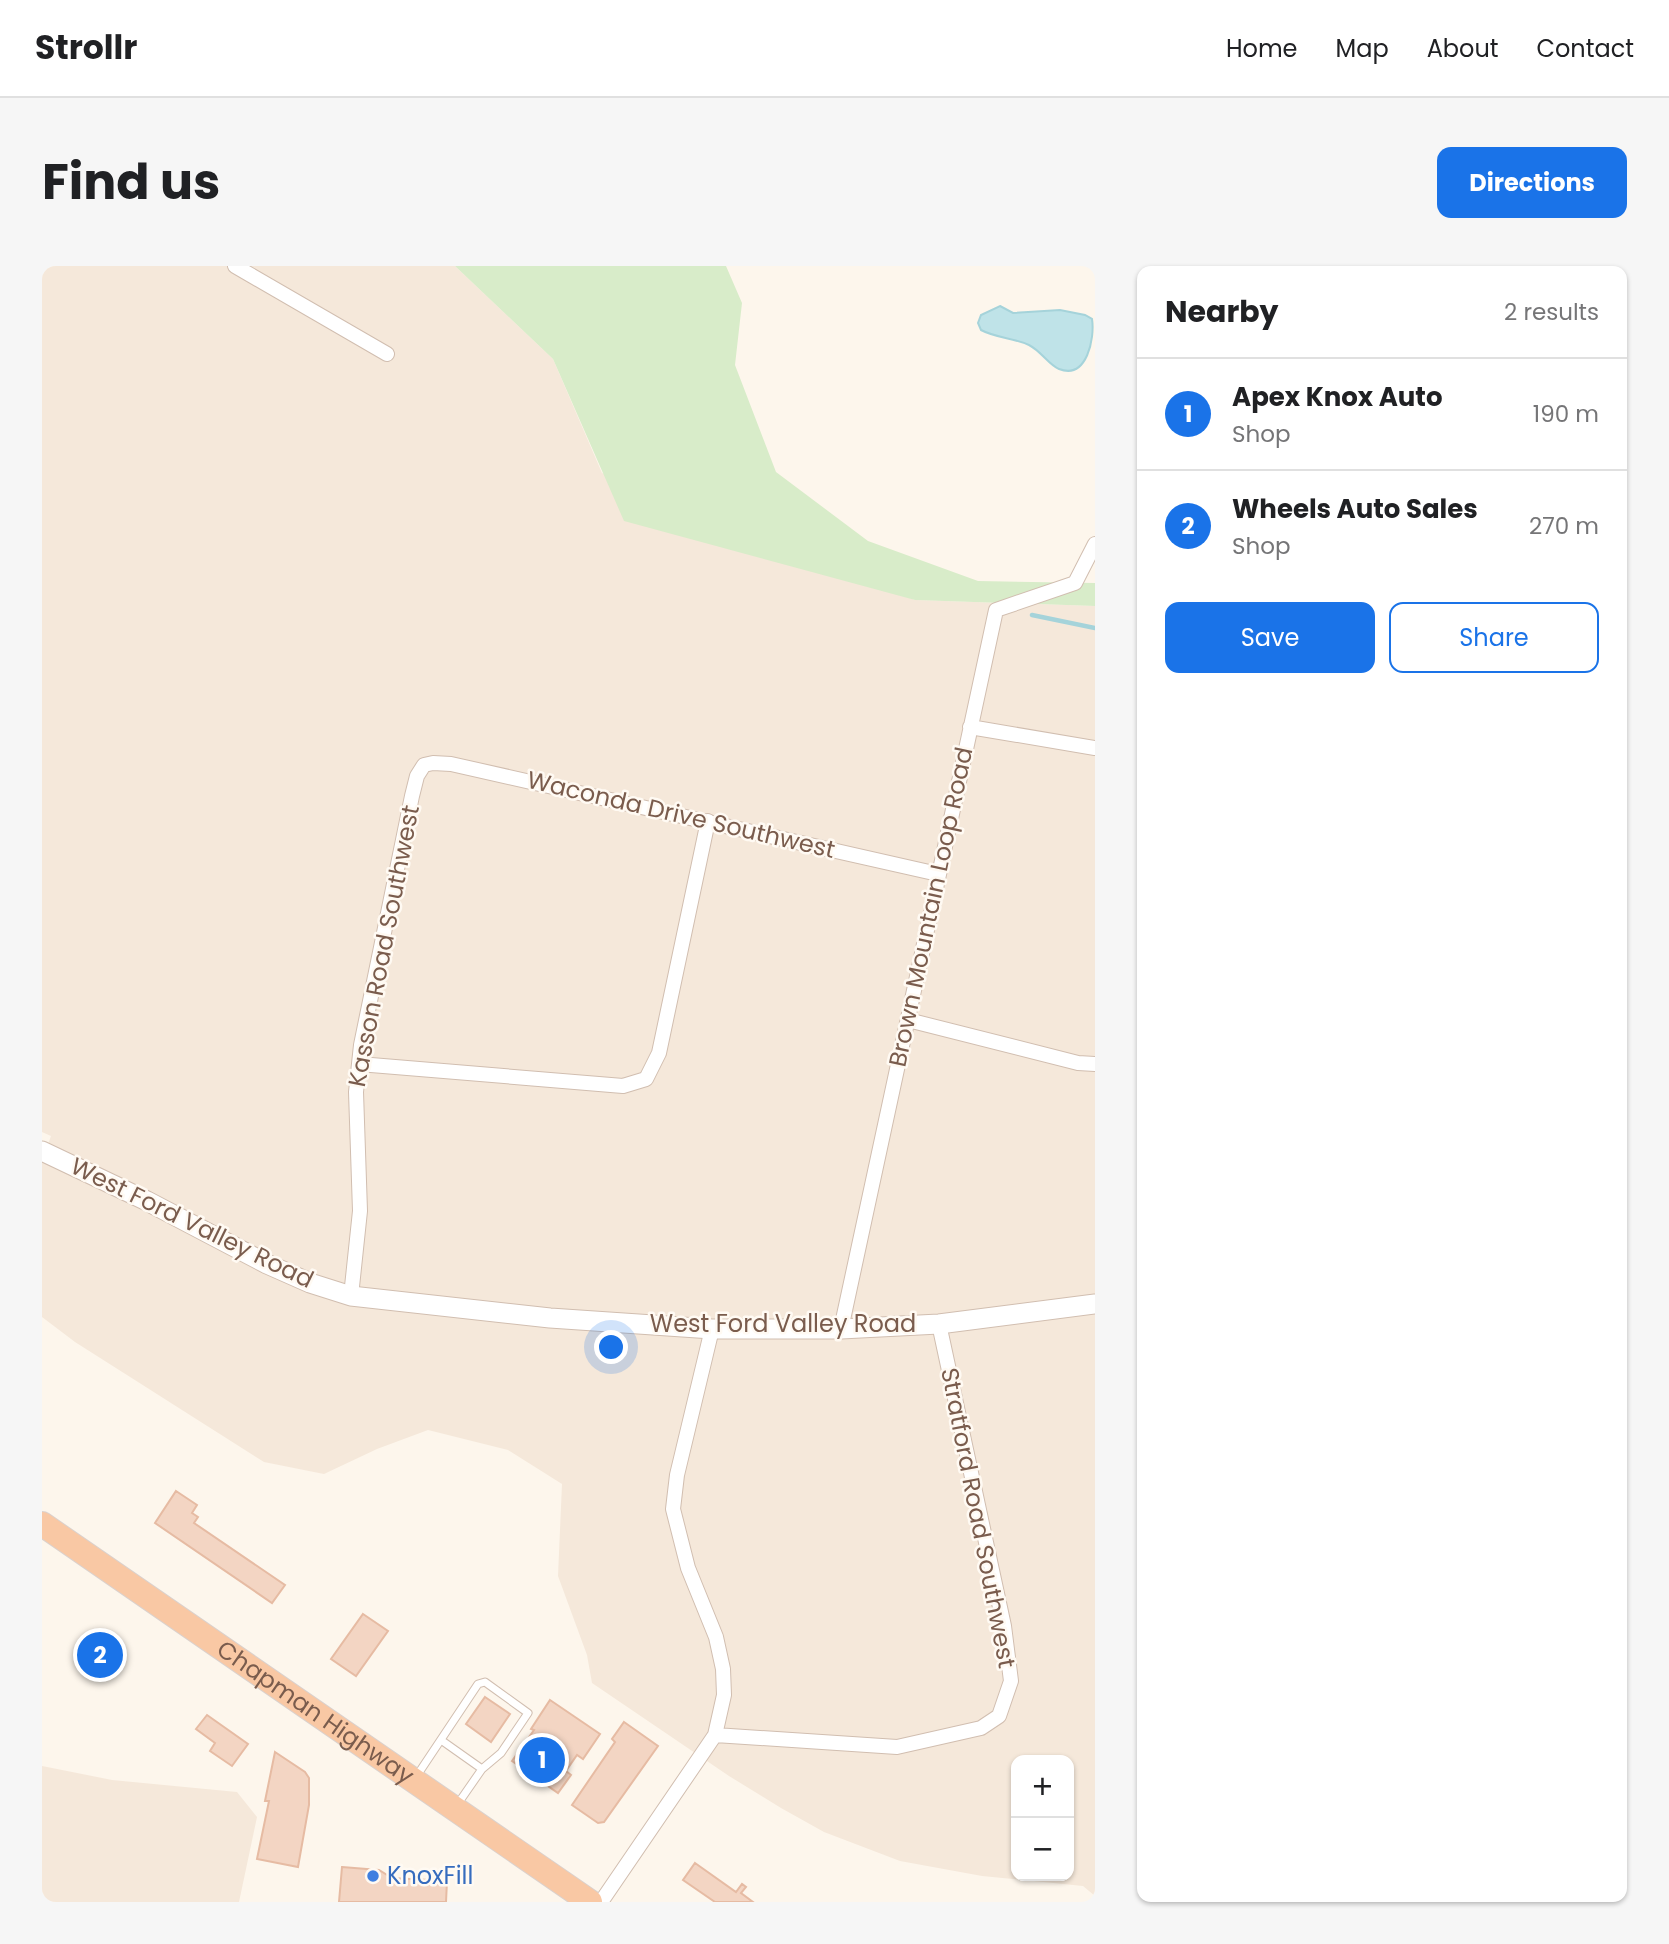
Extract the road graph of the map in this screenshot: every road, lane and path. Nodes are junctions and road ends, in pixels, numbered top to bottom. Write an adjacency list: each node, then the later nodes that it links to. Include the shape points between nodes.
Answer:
1 (235, 266): 2 (street)
2 (387, 354)
3 (1095, 544): 4 (street, Brown Mountain Loop Road, via 1075,583 996,610)
4 (970, 727): 5 (street); 8 (street, Brown Mountain Loop Road)
5 (1095, 748)
6 (425, 765): 7 (street, Waconda Drive Southwest, via 451,764); 10 (street, Kasson Road Southwest, via 412,796)
7 (708, 821): 8 (street, Waconda Drive Southwest); 10 (street, via 659,1053 646,1079 623,1086)
8 (937, 874): 9 (street, Brown Mountain Loop Road)
9 (908, 1020): 11 (street); 17 (street, Brown Mountain Loop Road)
10 (359, 1064): 13 (street, Kasson Road Southwest, via 360,1212)
11 (1095, 1064)
12 (42, 1151): 13 (street, West Ford Valley Road, via 267,1264)
13 (351, 1296): 16 (street, West Ford Valley Road, via 509,1314)
14 (1095, 1304): 15 (street, West Ford Valley Road)
15 (939, 1324): 17 (street, West Ford Valley Road); 19 (street, Stratford Road Southwest, via 1004,1626 1011,1681 999,1716 981,1728 897,1747)
16 (712, 1329): 17 (street, West Ford Valley Road); 19 (street, via 673,1509 723,1669 724,1695)
17 (841, 1329)
18 (42, 1524): 22 (highway, Chapman Highway)
19 (715, 1735): 25 (street)
20 (441, 1740): 21 (lane); 21 (lane, via 478,1684 485,1682 528,1713 501,1753); 22 (lane)
21 (482, 1769): 23 (lane)
22 (414, 1780): 23 (highway, Chapman Highway)
23 (455, 1809): 24 (highway, Chapman Highway)
24 (590, 1902)
25 (601, 1902)

